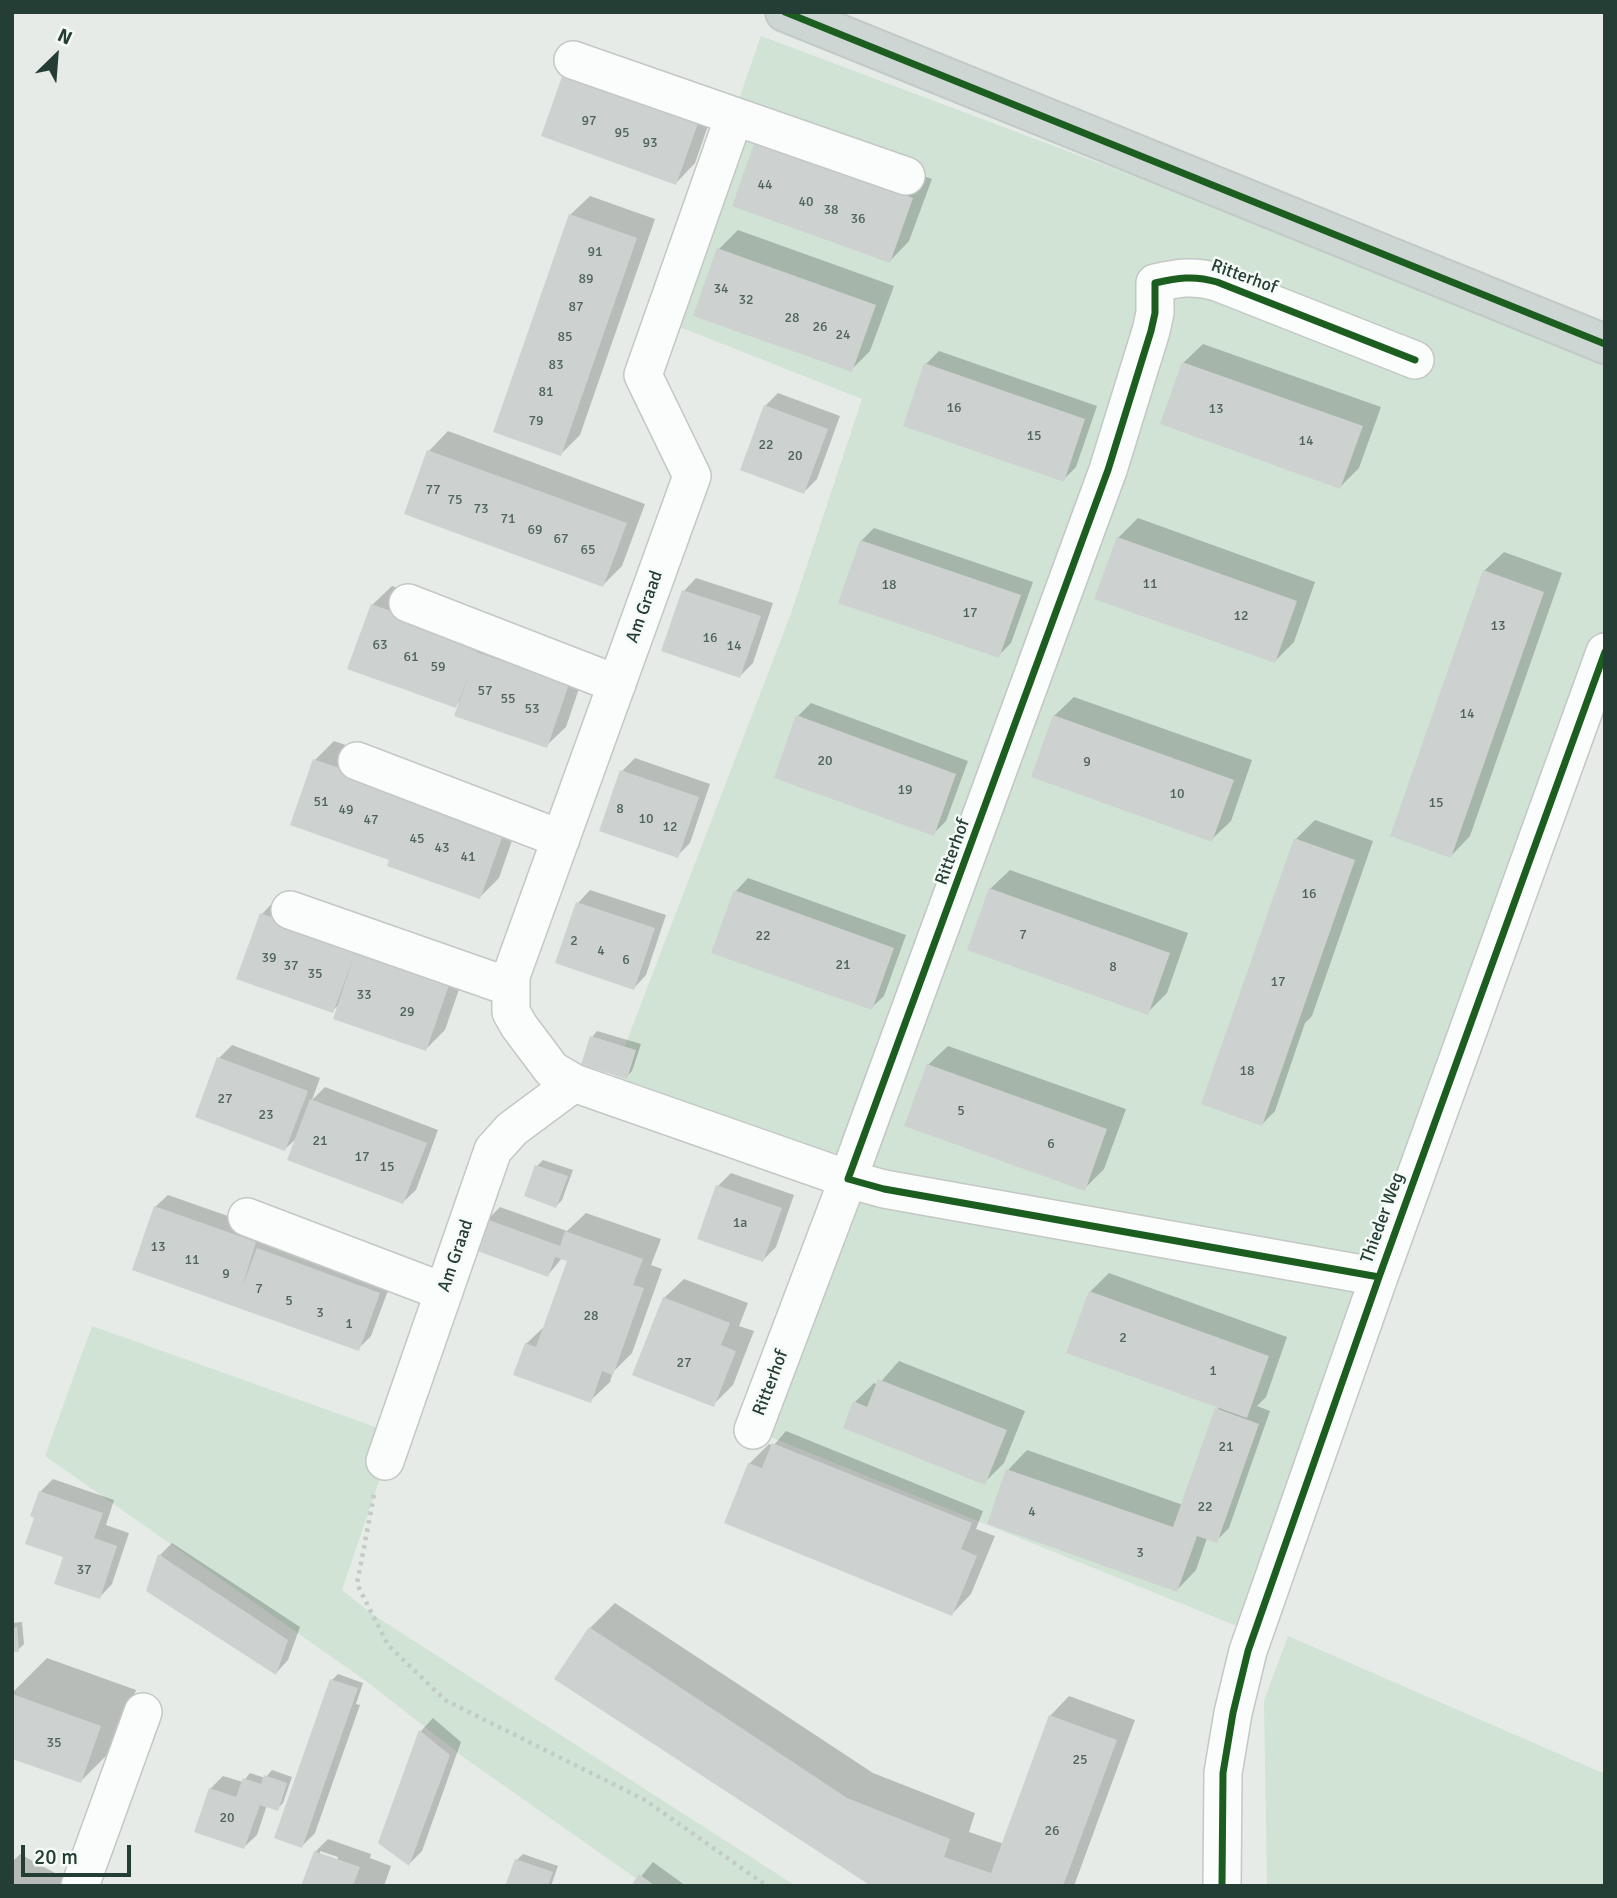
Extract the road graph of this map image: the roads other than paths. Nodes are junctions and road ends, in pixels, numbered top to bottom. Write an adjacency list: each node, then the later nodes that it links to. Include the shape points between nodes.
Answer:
1 (785, 12): 5 (main road)
2 (573, 60): 3 (street)
3 (733, 117): 4 (street); 9 (street, Am Graad, via 643,375 692,476)
4 (906, 176)
5 (1605, 344)
6 (1415, 360): 15 (street, Ritterhof, via 1217,282 1183,276 1154,283 1155,313 1108,470)
7 (408, 603): 9 (street)
8 (1605, 652): 17 (street, Thieder Weg)
9 (617, 684): 11 (street, Am Graad)
10 (357, 761): 11 (street)
11 (561, 839): 13 (street, Am Graad)
12 (290, 910): 13 (street)
13 (510, 987): 14 (street, Am Graad, via 511,1012 519,1026 552,1070)
14 (574, 1083): 15 (street, Am Graad); 18 (street, Am Graad, via 512,1129 493,1150)
15 (849, 1180): 17 (street); 19 (street, Ritterhof)
16 (247, 1217): 18 (street)
17 (1379, 1277): 23 (street, Thieder Weg, via 1248,1651 1223,1773)
18 (444, 1292): 20 (street, Am Graad)
19 (753, 1430)
20 (386, 1461)
21 (142, 1712): 22 (street)
22 (79, 1886)
23 (1222, 1886)

